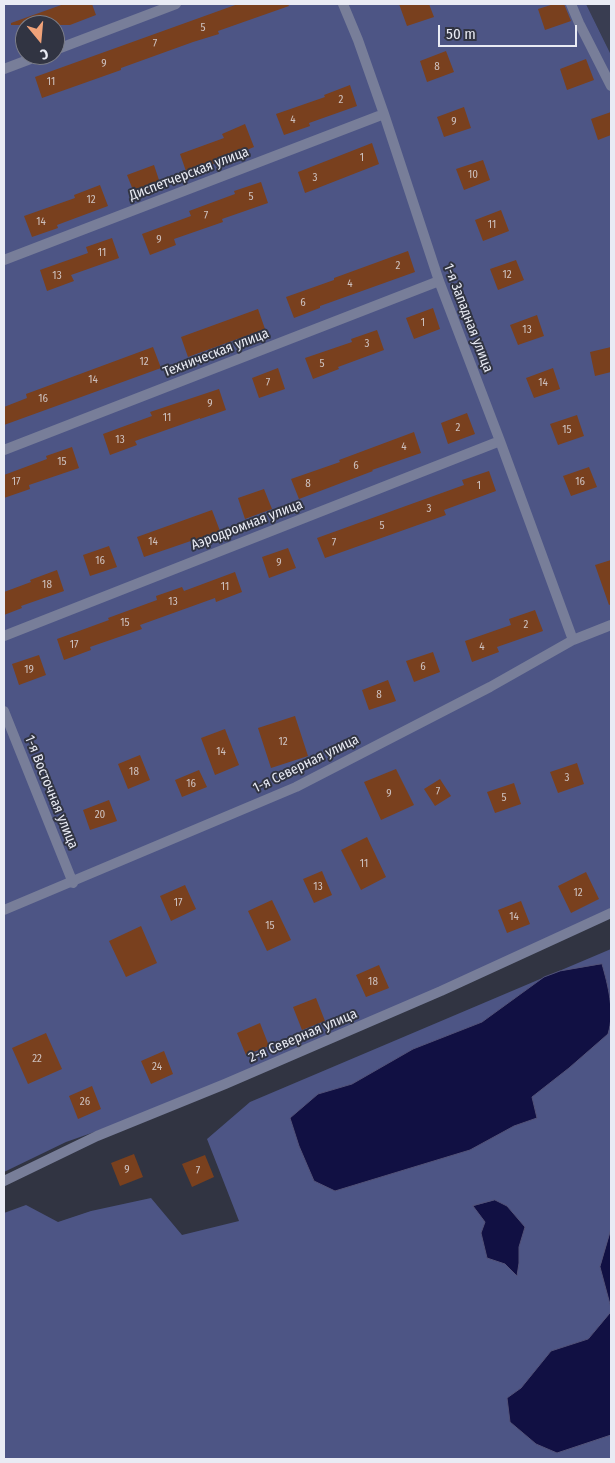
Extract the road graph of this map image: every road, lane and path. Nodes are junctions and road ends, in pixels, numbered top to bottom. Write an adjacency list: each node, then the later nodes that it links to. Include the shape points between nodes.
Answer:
1 (176, 4): 4 (street)
2 (343, 4): 6 (street, 1-я Западная улица)
3 (571, 4): 5 (street)
4 (65, 46)
5 (611, 86)
6 (384, 114): 7 (street, Диспетчерская улица); 8 (street, 1-я Западная улица)
7 (4, 260)
8 (439, 281): 9 (street, 1-я Западная улица); 10 (street, Техническая улица)
9 (500, 441): 12 (street, Аэродромная улица); 13 (street, 1-я Западная улица)
10 (4, 450)
11 (611, 625): 13 (street, 1-я Северная улица)
12 (4, 636)
13 (573, 640): 15 (street, 1-я Северная улица, via 490,687 296,786)
14 (4, 711): 15 (street, 1-я Восточная улица)
15 (73, 882): 16 (street, 1-я Северная улица)
16 (4, 910)
17 (611, 913): 18 (street, 2-я Северная улица, via 252,1073 97,1136)
18 (4, 1181)

